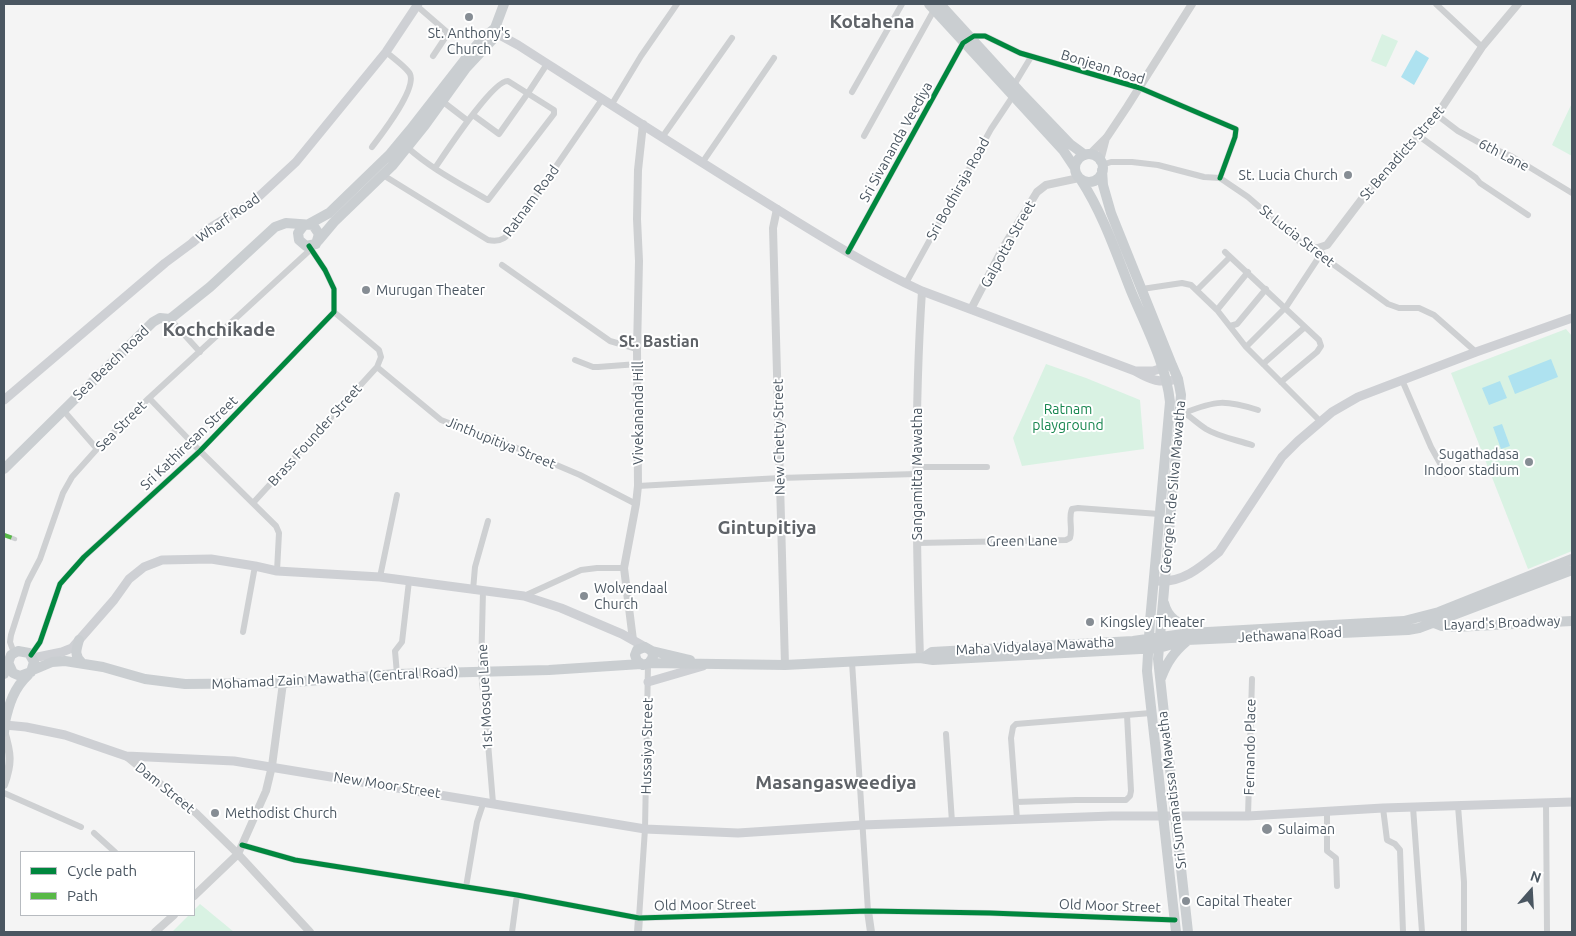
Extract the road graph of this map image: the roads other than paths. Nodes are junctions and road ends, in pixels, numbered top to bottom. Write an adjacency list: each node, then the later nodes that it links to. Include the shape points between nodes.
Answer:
1 (504, 4): 9 (main road)
2 (676, 4): 26 (street)
3 (902, 4): 21 (street)
4 (1192, 4): 20 (street)
5 (1436, 4): 13 (street)
6 (1518, 4): 13 (street, St Benadicts Street)
7 (417, 5): 14 (main road, Wharf Road); 15 (street, via 447,32)
8 (935, 6): 11 (main road, George R. de Silva Mawatha); 32 (street)
9 (491, 35): 12 (main road); 12 (main road); 25 (main road); 47 (main road, via 443,86 400,143 329,213)
10 (732, 38): 31 (street)
11 (967, 40): 16 (street, Bonjean Road, via 985,36); 19 (main road, George R. de Silva Mawatha); 23 (main road, George R. de Silva Mawatha); 50 (street, Sri Sivananda Veediya)
12 (514, 43): 18 (main road)
13 (1482, 47): 28 (street, St Benadicts Street)
14 (386, 52): 35 (street, via 410,74 411,81 404,100); 81 (main road, Wharf Road, via 296,162 254,201 165,262)
15 (433, 56)
16 (1031, 57): 19 (street); 20 (street, Bonjean Road)
17 (774, 58): 38 (street)
18 (547, 64): 22 (street); 24 (main road)
19 (1014, 85): 37 (main road, George R. de Silva Mawatha, via 1070,144)
20 (1140, 88): 33 (street); 43 (street, Bonjean Road, via 1236,129)
21 (852, 92)
22 (528, 94): 27 (street, via 506,80); 27 (street, via 499,134); 40 (street, via 554,110 554,114 490,199)
23 (1013, 96): 41 (main road, George R. de Silva Mawatha, via 1063,150); 53 (street, Sri Bodhiraja Road, via 991,129)
24 (603, 98): 26 (main road); 42 (street, Ratnam Road, via 515,226 501,240 488,240)
25 (442, 101): 29 (street); 36 (main road)
26 (612, 104): 30 (main road)
27 (473, 115): 29 (street)
28 (1437, 116): 34 (street, St Benadicts Street); 44 (street, 6th Lane, via 1458,131 1511,156)
29 (468, 121): 40 (street)
30 (643, 124): 31 (main road); 67 (street, Vivekananda Hill, via 638,170)
31 (663, 136): 38 (main road)
32 (864, 136)
33 (1107, 136): 37 (street); 39 (street)
34 (1419, 136): 46 (street); 49 (street, St Benadicts Street, via 1365,195 1327,245)
35 (372, 147)
36 (406, 147): 40 (street); 42 (main road)
37 (1087, 155): 39 (main road, via 1097,158); 41 (main road, via 1078,160)
38 (702, 163): 45 (main road)
39 (1102, 165): 41 (main road, via 1101,174 1095,180 1086,181); 43 (street, St Lucia Street, via 1111,162 1158,164 1204,177); 54 (main road, George R. de Silva Mawatha, via 1110,213)
40 (435, 168)
41 (1078, 175): 59 (street, Galpotta Street, via 1046,185 1037,192); 74 (main road, George R. de Silva Mawatha, via 1102,218)
42 (383, 176): 48 (main road)
43 (1220, 178): 49 (street, St Lucia Street, via 1248,197 1301,243)
44 (1572, 193)
45 (777, 209): 50 (main road); 93 (street, New Chetty Street, via 773,228)
46 (1528, 215)
47 (304, 227): 48 (main road, via 298,240); 48 (main road, via 313,225 318,230); 62 (main road, Sea Beach Road, via 270,231)
48 (312, 246): 61 (street, via 334,289); 68 (street, Sea Street)
49 (1318, 248): 58 (street, via 1317,260); 69 (street, St Lucia Street, via 1326,259 1388,304 1399,308 1419,308 1434,314)
50 (848, 252): 53 (main road)
51 (502, 265): 67 (street, via 610,341)
52 (1248, 272): 55 (street); 56 (street, via 1228,254); 60 (street)
53 (906, 283): 57 (main road)
54 (1142, 288): 56 (street, via 1182,282); 74 (main road, George R. de Silva Mawatha)
55 (1266, 289): 58 (street); 64 (street, via 1236,324)
56 (1197, 290): 60 (street)
57 (922, 291): 59 (main road); 91 (street, Sangamitta Mawatha)
58 (1286, 308): 65 (street); 66 (street)
59 (971, 309): 75 (main road)
60 (1217, 310): 64 (street)
61 (334, 312): 73 (street, via 379,350 381,357); 88 (street, Sri Kathiresan Street)
62 (170, 319): 68 (street); 82 (main road, Sea Beach Road, via 160,318 153,322)
63 (1571, 321): 69 (main road)
64 (1230, 326): 66 (street)
65 (1305, 326): 72 (street); 79 (street, via 1320,340 1321,346)
66 (1246, 347): 72 (street)
67 (637, 349): 71 (street, Vivekananda Hill)
68 (200, 352): 80 (street, Sea Street)
69 (1476, 352): 77 (main road)
70 (575, 360): 71 (street, via 593,367)
71 (638, 364): 94 (street, Vivekananda Hill)
72 (1264, 364): 79 (street)
73 (376, 367): 96 (street, Brass Founder Street); 97 (street, Jinthupitiya Street, via 441,420 486,435 580,475)
74 (1167, 367): 75 (main road); 76 (main road, George R. de Silva Mawatha); 78 (main road, George R. de Silva Mawatha)
75 (1135, 371): 78 (main road)
76 (1178, 379): 78 (main road); 84 (main road, George R. de Silva Mawatha)
77 (1402, 380): 85 (main road, via 1358,397); 92 (street)
78 (1166, 382): 98 (main road, George R. de Silva Mawatha, via 1170,402)
79 (1281, 382): 85 (street)
80 (149, 398): 87 (street, Sea Street); 88 (street)
81 (4, 400)
82 (63, 410): 87 (street); 90 (main road, Sea Beach Road)
83 (1258, 410): 84 (street, via 1224,402)
84 (1182, 412): 86 (street, via 1206,429); 111 (main road, George R. de Silva Mawatha)
85 (1320, 421): 111 (main road, via 1282,457 1220,552 1182,579)
86 (1252, 445)
87 (97, 449): 125 (street, Sea Street, via 63,493 40,560 28,582 11,635)
88 (200, 451): 96 (street); 126 (street, Sri Kathiresan Street, via 84,557 60,584)
89 (987, 467): 91 (street)
90 (4, 469)
91 (916, 470): 93 (street); 102 (street, Sangamitta Mawatha)
92 (1446, 474)
93 (780, 478): 94 (street); 132 (street, New Chetty Street)
94 (638, 486): 97 (street, Vivekananda Hill)
95 (397, 495): 108 (street)
96 (254, 503): 107 (street, via 278,530)
97 (636, 504): 105 (street, Vivekananda Hill)
98 (1159, 514): 102 (street, Green Lane, via 1075,508 1070,512 1071,534 1066,540); 110 (main road, George R. de Silva Mawatha)
99 (488, 521): 112 (street, via 475,567)
100 (4, 535): 101 (street)
101 (15, 539)
102 (917, 543): 127 (street, Sangamitta Mawatha)
103 (1572, 559): 116 (main road, via 1439,612)
104 (254, 566): 107 (main road); 118 (street); 120 (main road, via 211,559 162,560 144,567 129,579)
105 (624, 568): 114 (street, via 581,570); 121 (street, Vivekananda Hill)
106 (1572, 570): 116 (main road)
107 (277, 571): 108 (main road)
108 (380, 577): 109 (main road)
109 (409, 581): 112 (main road); 136 (street, via 402,642 395,651)
110 (1153, 581): 111 (main road); 123 (main road, George R. de Silva Mawatha)
111 (1165, 582): 115 (main road, George R. de Silva Mawatha)
112 (473, 590): 113 (main road)
113 (483, 591): 114 (main road); 134 (street, 1st Mosque Lane)
114 (524, 596): 121 (main road, via 561,608)
115 (1163, 597): 119 (main road, via 1173,619); 123 (main road, George R. de Silva Mawatha)
116 (1430, 619): 117 (main road, Layard's Broadway, via 1442,626 1455,627); 119 (main road, Jethawana Road); 122 (main road, Jethawana Road, via 1419,628 1408,630)
117 (1572, 621)
118 (243, 632)
119 (1204, 632): 123 (main road, Jethawana Road)
120 (79, 640): 126 (main road, via 68,651); 129 (main road, via 76,655)
121 (633, 640): 124 (main road)
122 (1188, 640): 123 (main road, Jethawana Road); 138 (main road, via 1172,655)
123 (1154, 643): 127 (main road, Maha Vidyalaya Mawatha, via 932,652); 138 (main road, Sri Sumanatissa Mawatha); 141 (main road, via 1147,671)
124 (644, 650): 130 (main road, via 653,660); 130 (main road, via 635,658); 131 (main road, Maha Vidyalaya Mawatha)
125 (9, 656): 126 (main road, via 22,650); 133 (main road, via 13,673 20,676); 135 (main road, Sea Street)
126 (32, 656): 133 (main road, via 34,662)
127 (922, 658): 128 (main road, Maha Vidyalaya Mawatha)
128 (852, 662): 132 (main road, Maha Vidyalaya Mawatha); 162 (street)
129 (82, 663): 133 (main road, Mohamad Zain Mawatha (Central Road), via 52,662); 140 (main road, Mohamad Zain Mawatha (Central Road), via 145,679 185,684)
130 (646, 664): 131 (main road, Maha Vidyalaya Mawatha); 134 (main road, Mohamad Zain Mawatha (Central Road)); 139 (street, Hussaiya Street)
131 (708, 664): 132 (main road, Maha Vidyalaya Mawatha); 139 (main road)
132 (785, 665)
133 (30, 672): 143 (main road, via 14,692)
134 (481, 672): 136 (main road, Mohamad Zain Mawatha (Central Road)); 149 (street, 1st Mosque Lane)
135 (4, 674)
136 (397, 674): 140 (main road, Mohamad Zain Mawatha (Central Road))
137 (1252, 679): 159 (street, Fernando Place)
138 (1160, 681): 158 (main road, Sri Sumanatissa Mawatha)
139 (648, 682): 164 (street, Hussaiya Street)
140 (283, 683): 146 (street)
141 (1151, 713): 142 (street); 157 (main road)
142 (1126, 715): 150 (street, via 1016,724 1011,738); 150 (street, via 1131,791 1126,800)
143 (4, 726): 145 (main road, Dam Street, via 65,735); 147 (street, via 10,752)
144 (946, 734): 161 (street)
145 (126, 756): 146 (main road, New Moor Street); 168 (street, Dam Street, via 196,813)
146 (272, 766): 149 (main road, New Moor Street); 166 (street, via 266,791)
147 (4, 785)
148 (4, 793): 163 (street)
149 (488, 802): 164 (main road, New Moor Street); 170 (street, via 477,822)
150 (1016, 802): 160 (street)
151 (1572, 802): 152 (main road, New Moor Street)
152 (1546, 803): 153 (main road, New Moor Street); 187 (street)
153 (1458, 806): 154 (main road, New Moor Street); 186 (street)
154 (1413, 807): 155 (main road, New Moor Street); 185 (street)
155 (1383, 808): 156 (main road, New Moor Street); 184 (street, via 1386,840 1400,850)
156 (1327, 812): 159 (main road, New Moor Street); 169 (street, via 1328,851 1336,858)
157 (1163, 815): 158 (main road, New Moor Street); 160 (main road, New Moor Street); 176 (main road)
158 (1176, 815): 159 (main road, New Moor Street); 183 (main road, Sri Sumanatissa Mawatha)
159 (1248, 816)
160 (1017, 819): 161 (main road, New Moor Street)
161 (952, 822): 162 (main road, New Moor Street)
162 (862, 825): 164 (main road, New Moor Street, via 738,833); 173 (street)
163 (81, 827)
164 (646, 828): 175 (street, Hussaiya Street)
165 (94, 832): 167 (street)
166 (242, 845): 168 (street); 170 (street, Old Moor Street, via 295,860)
167 (114, 851)
168 (238, 854): 171 (street); 178 (street, Dam Street)
169 (1337, 886)
170 (466, 887): 172 (street, Old Moor Street)
171 (195, 895)
172 (517, 895): 175 (street, Old Moor Street); 179 (street)
173 (868, 911): 175 (street, Old Moor Street); 176 (street, Old Moor Street, via 990,912); 181 (street)
174 (173, 916): 177 (street)
175 (640, 918): 180 (street)
176 (1175, 920): 182 (main road)
177 (154, 932)
178 (310, 932)
179 (512, 932)
180 (638, 932)
181 (871, 932)
182 (1176, 932)
183 (1188, 932)
184 (1403, 932)
185 (1422, 932)
186 (1464, 932)
187 (1547, 932)

